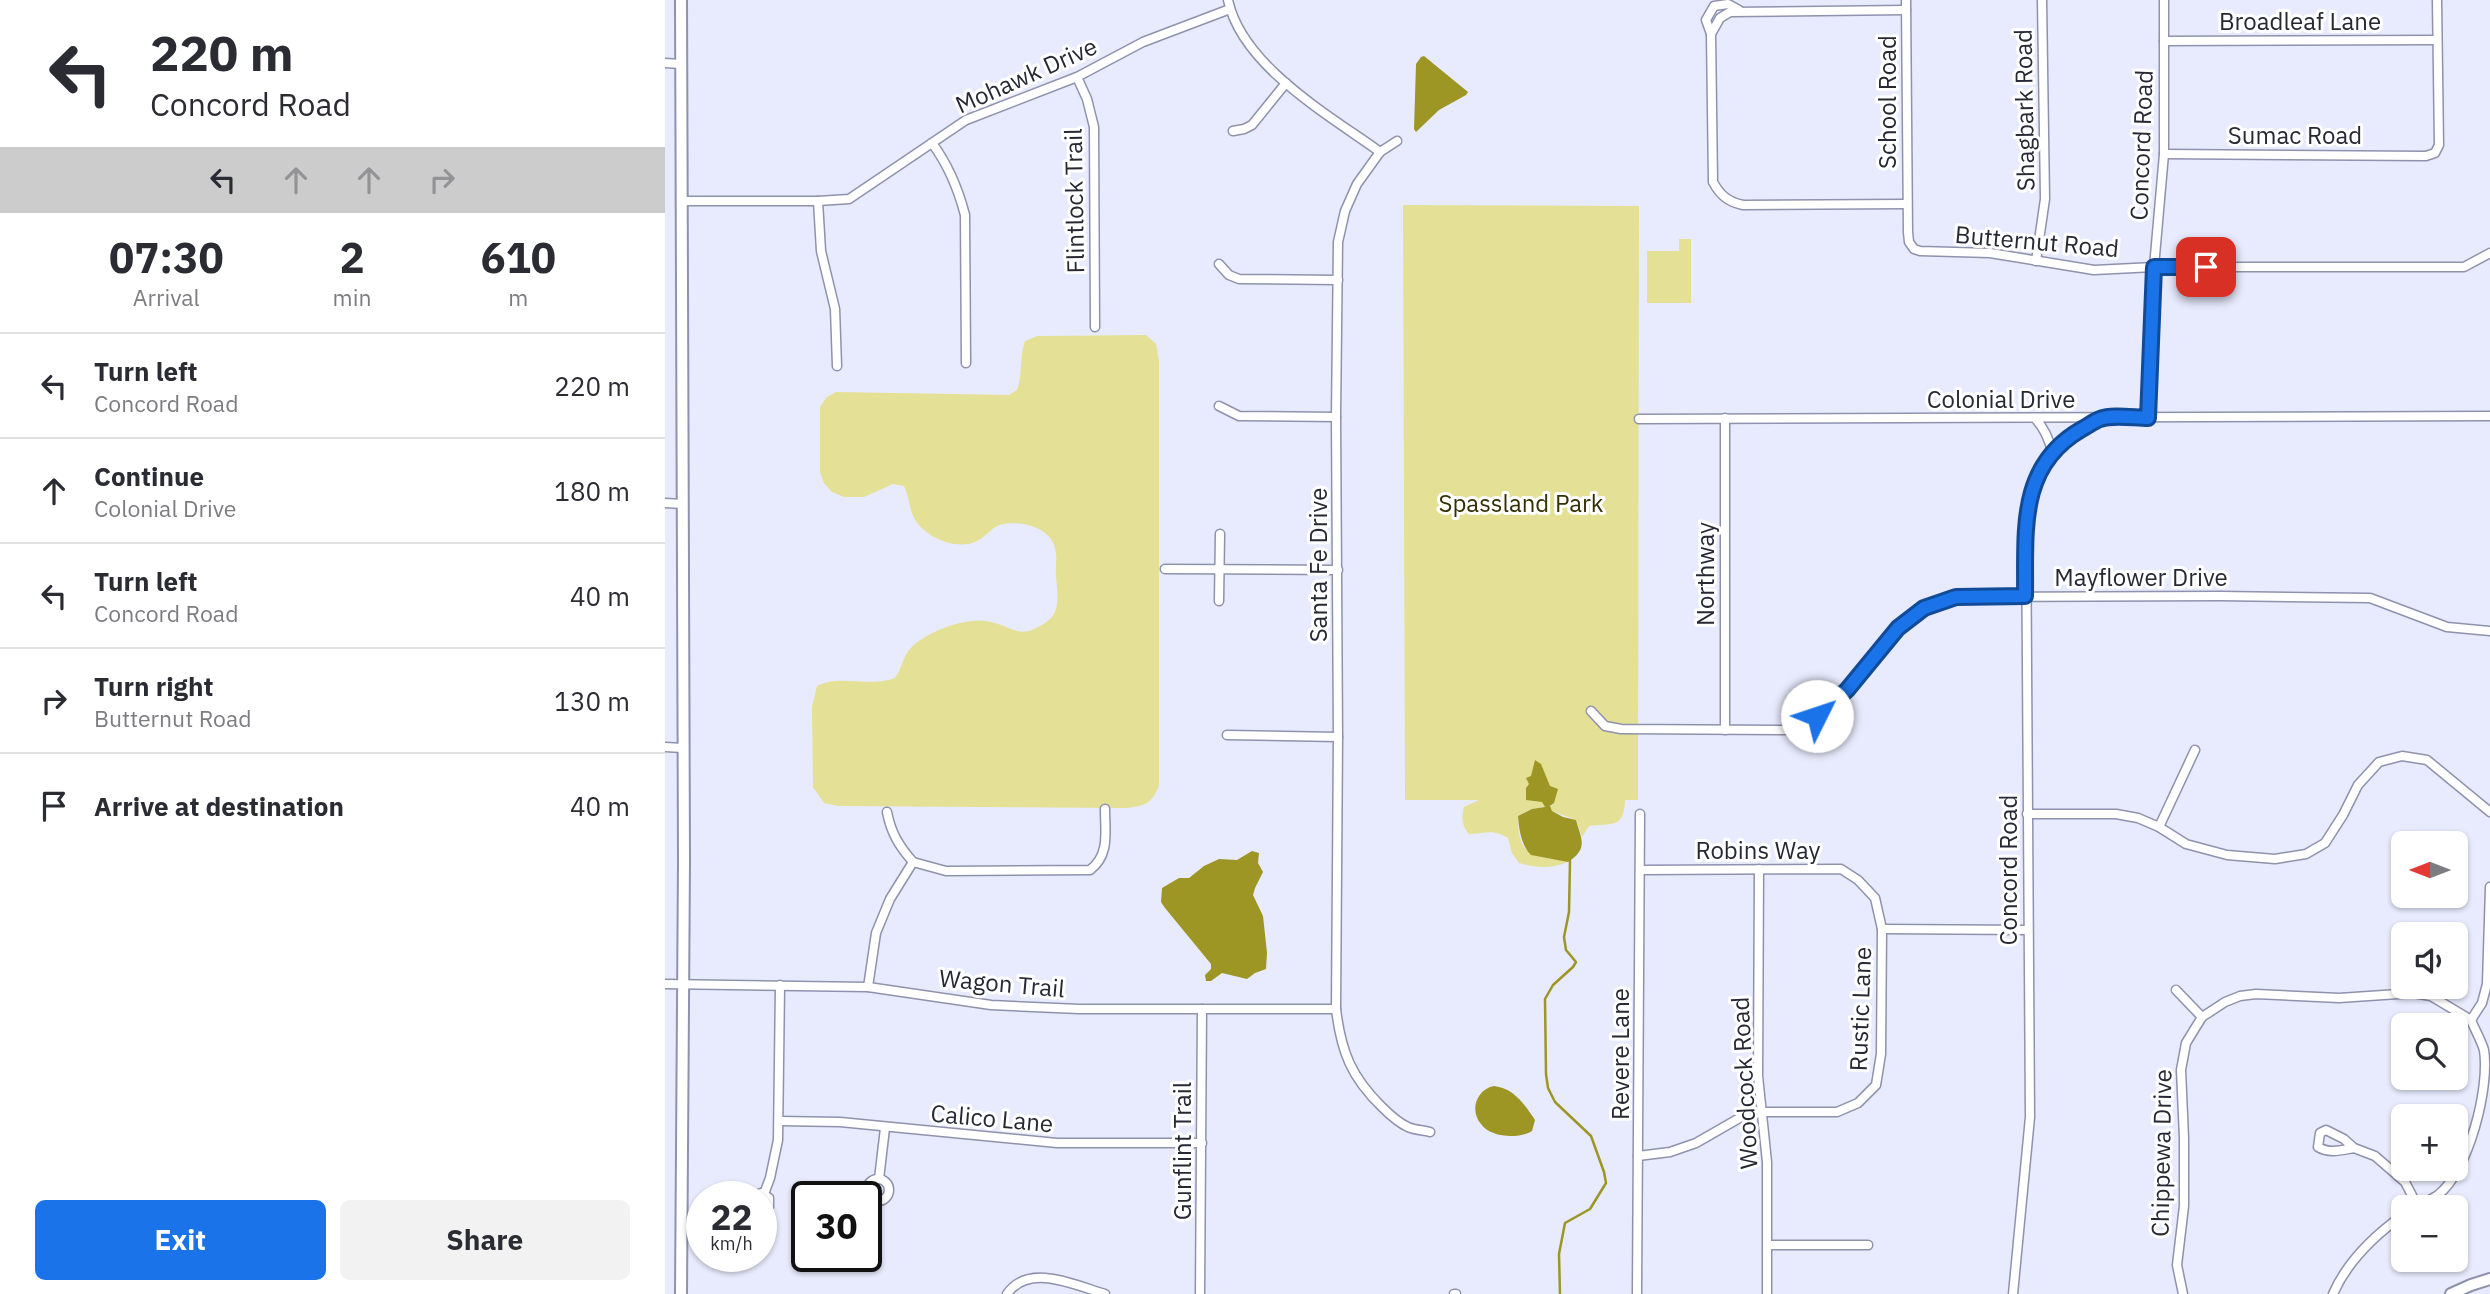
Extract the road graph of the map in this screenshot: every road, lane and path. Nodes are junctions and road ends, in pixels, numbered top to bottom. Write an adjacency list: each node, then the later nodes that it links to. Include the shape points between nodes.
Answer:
1 (681, 0): 13 (street)
2 (1906, 0): 7 (street, School Road)
3 (2042, 0): 25 (street, Shagbark Road, via 2045,199)
4 (2164, 0): 11 (street, Concord Road)
5 (2437, 0): 10 (street)
6 (1229, 4): 14 (street, Mohawk Drive); 15 (street, via 1251,48)
7 (1906, 10): 8 (street); 23 (street, School Road)
8 (1740, 11): 9 (street, via 1720,18); 9 (street, via 1728,4 1714,6 1706,20)
9 (1710, 34): 23 (street, via 1713,181 1730,202)
10 (2437, 40): 11 (street, Broadleaf Lane); 20 (street, Sumac Road, via 2439,145 2435,153)
11 (2164, 41): 20 (street, Concord Road)
12 (665, 63): 13 (street)
13 (681, 64): 21 (street)
14 (1077, 77): 18 (street, Mohawk Drive, via 965,120); 29 (street, Flintlock Trail, via 1094,127)
15 (1286, 83): 16 (street, via 1252,125); 19 (street)
16 (1233, 131)
17 (1397, 141): 19 (street, Santa Fe Drive)
18 (932, 143): 22 (street, Mohawk Drive, via 849,199); 30 (street, via 948,166 965,215)
19 (1380, 152): 28 (street, Santa Fe Drive, via 1345,211 1338,242)
20 (2164, 154): 27 (street, Concord Road)
21 (682, 201): 22 (street, Mohawk Drive); 42 (street)
22 (818, 201): 31 (street, via 821,251 835,309)
23 (1906, 204): 25 (street, Butternut Road, via 1909,242 1920,251 1990,253)
24 (2490, 253): 27 (street, Butternut Road, via 2464,267)
25 (2036, 261): 27 (street, Butternut Road, via 2094,270)
26 (1219, 264): 28 (street, via 1239,279)
27 (2154, 267): 38 (street, Concord Road)
28 (1338, 280): 34 (street, Santa Fe Drive)
29 (1095, 327)
30 (965, 363)
31 (837, 366)
32 (1219, 406): 34 (street, via 1240,416)
33 (2490, 416): 38 (street, Colonial Drive)
34 (1336, 417): 46 (street, Santa Fe Drive)
35 (1724, 418): 36 (street, Colonial Drive); 39 (street, Colonial Drive); 51 (street, Northway)
36 (2035, 418): 37 (street, Colonial Drive); 40 (street)
37 (2102, 418): 38 (street, Colonial Drive); 40 (street, Concord Road)
38 (2148, 418)
39 (1639, 419)
40 (2052, 452): 47 (street, Concord Road, via 2033,483 2026,515)
41 (665, 503): 42 (street)
42 (683, 504): 55 (street)
43 (1220, 534): 45 (street)
44 (1165, 569): 45 (street)
45 (1220, 569): 46 (street); 48 (street)
46 (1338, 570): 53 (street, Santa Fe Drive)
47 (2025, 596): 49 (street, Mayflower Drive, via 2369,598 2448,627); 51 (street, Mayflower Drive, via 1956,597 1924,608 1898,628 1847,690 1817,716 1785,730); 61 (street, Concord Road)
48 (1219, 601)
49 (2490, 631)
50 (1591, 711): 51 (street, Mayflower Drive, via 1605,726 1614,728)
51 (1724, 730)
52 (1227, 735): 53 (street)
53 (1338, 737): 75 (street, Santa Fe Drive)
54 (665, 747): 55 (street)
55 (683, 748): 70 (street)
56 (2195, 750): 62 (street)
57 (1105, 809): 63 (street, via 1105,853 1090,870 946,871)
58 (887, 812): 63 (street, via 898,846)
59 (2490, 812): 62 (street, via 2427,760 2402,756 2379,762 2358,785 2325,843 2306,854 2275,859 2227,855 2186,844)
60 (1640, 814): 65 (street, Revere Lane)
61 (2027, 814): 62 (street, via 2116,814); 68 (street, Concord Road)
62 (2159, 827)
63 (913, 862): 72 (street, via 876,933)
64 (1759, 869): 65 (street, Robins Way); 67 (street, Robins Way, via 1841,869 1874,898); 78 (street, Woodcock Road, via 1758,1076)
65 (1640, 870): 84 (street, Revere Lane)
66 (2490, 887): 77 (street, via 2487,984)
67 (1882, 929): 68 (street); 78 (street, Rustic Lane, via 1881,1054 1876,1085 1858,1103 1837,1112)
68 (2028, 930): 99 (street, Concord Road, via 2030,1117)
69 (665, 984): 70 (street, Wagon Trail)
70 (683, 985): 71 (street, Wagon Trail); 93 (street)
71 (779, 985): 72 (street, Wagon Trail); 79 (street)
72 (868, 987): 74 (street, Wagon Trail, via 991,1005)
73 (2176, 990): 76 (street)
74 (1202, 1009): 75 (street, Wagon Trail); 82 (street, Gunflint Trail)
75 (1336, 1009): 81 (street, Santa Fe Drive, via 1339,1036 1365,1091 1408,1127)
76 (2202, 1017): 77 (street, via 2240,996 2339,998 2413,993 2431,996); 100 (street, Chippewa Drive, via 2186,1043 2181,1070 2183,1206 2177,1265)
77 (2471, 1020): 88 (street, via 2484,1050 2486,1069 2479,1118 2468,1153)
78 (1763, 1112): 84 (street, Rustic Lane, via 1743,1116 1696,1143); 90 (street, Woodcock Road)
79 (779, 1121): 80 (street, Calico Lane); 86 (street)
80 (885, 1128): 82 (street, Calico Lane, via 1057,1143); 85 (street)
81 (1430, 1132)
82 (1202, 1143): 96 (street, Gunflint Trail)
83 (2354, 1148): 87 (street, via 2375,1156 2405,1182)
84 (1639, 1156): 97 (street, Revere Lane)
85 (879, 1179)
86 (768, 1181)
87 (2410, 1195)
88 (2438, 1195)
89 (2391, 1223): 101 (street, via 2356,1258)
90 (1768, 1245): 91 (street); 98 (street, Woodcock Road)
91 (1868, 1245)
92 (2490, 1279): 102 (street)
93 (681, 1294)
94 (1007, 1294): 95 (street, via 1026,1279 1048,1278)
95 (1105, 1294)
96 (1199, 1294)
97 (1637, 1294)
98 (1767, 1294)
99 (2013, 1294)
100 (2183, 1294)
101 (2333, 1294)
102 (2451, 1294)

